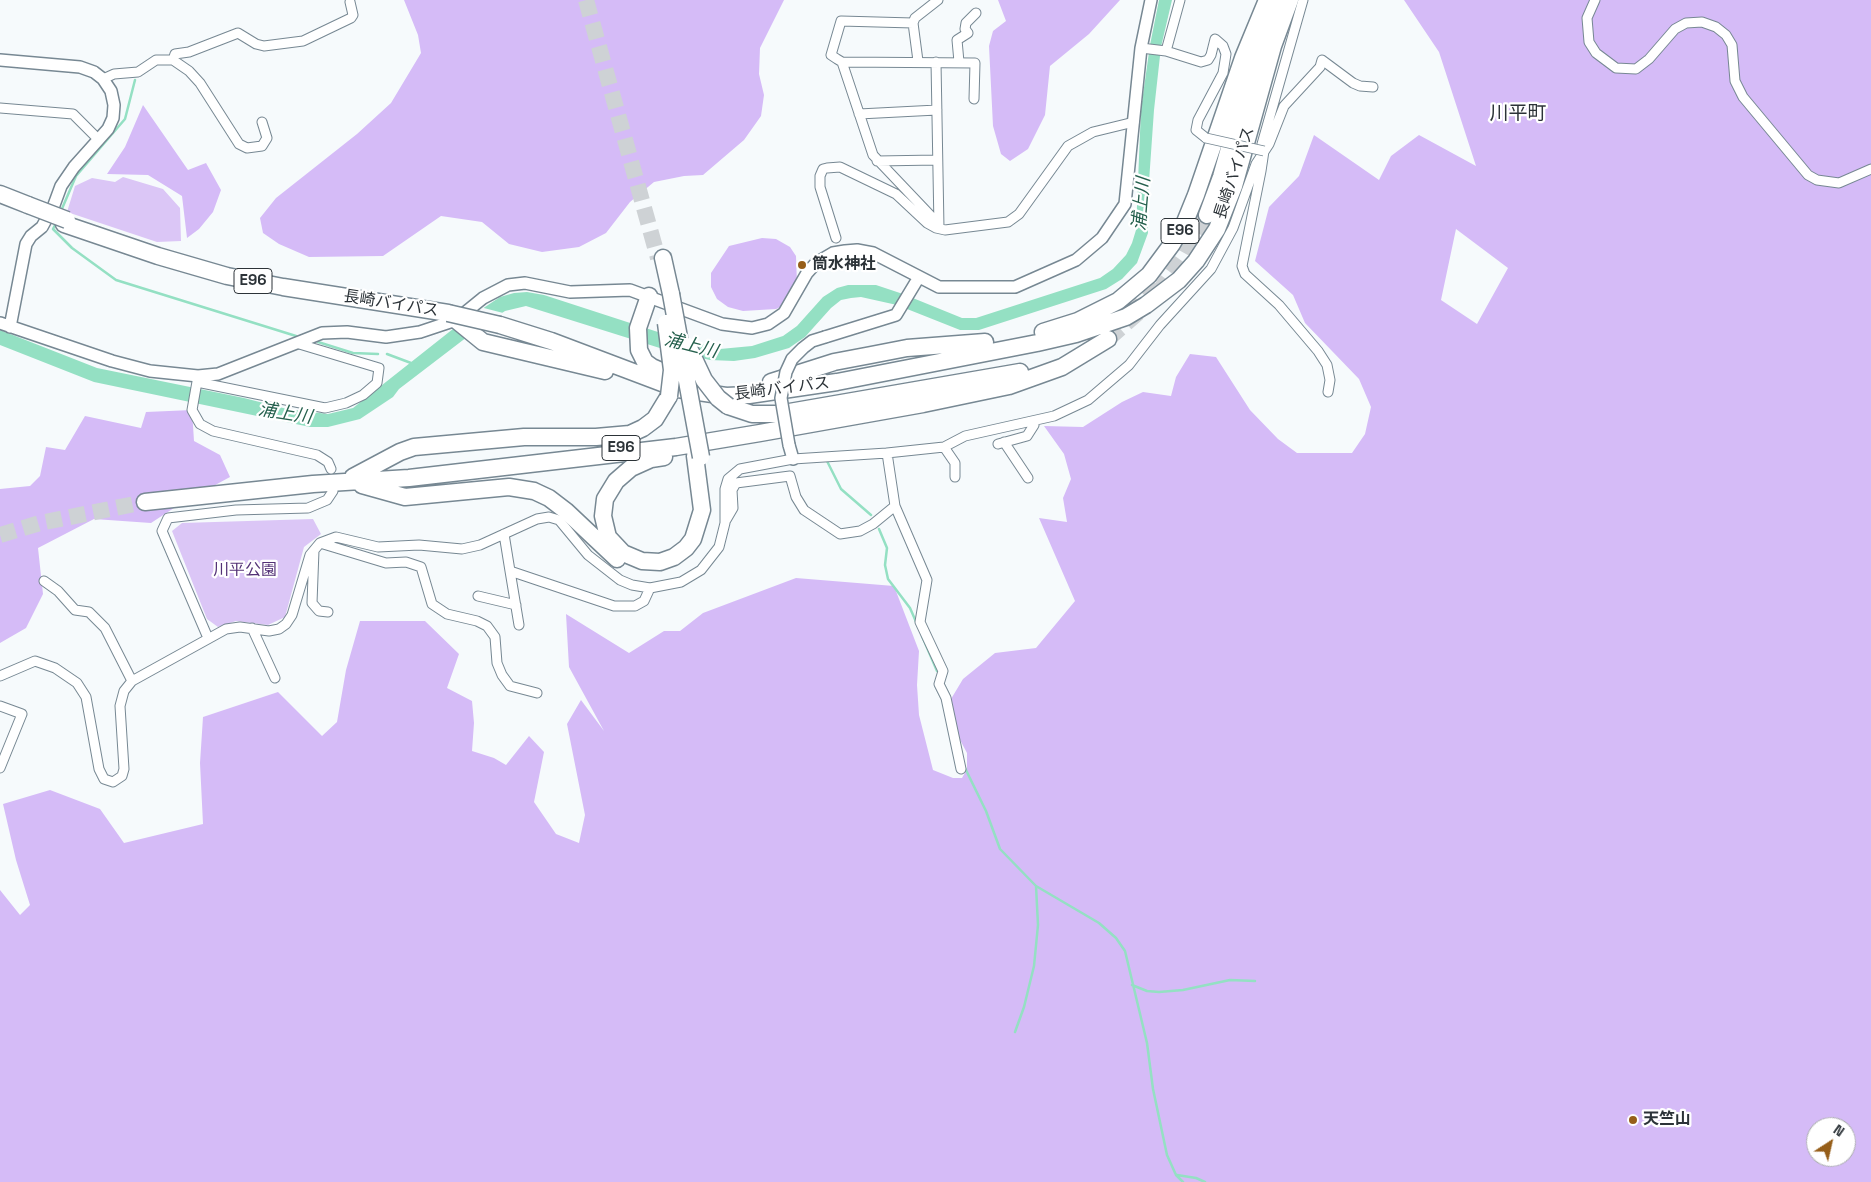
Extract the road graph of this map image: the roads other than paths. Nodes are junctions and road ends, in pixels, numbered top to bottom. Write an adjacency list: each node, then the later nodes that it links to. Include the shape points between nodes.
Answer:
1 (938, 0): 11 (street)
2 (1151, 0): 12 (street)
3 (1180, 0): 13 (street)
4 (1267, 0): 14 (highway, 長崎バイパス / E96)
5 (1280, 0): 37 (highway, 長崎バイパス / E96, via 1251,71)
6 (1290, 0): 52 (highway, 長崎バイパス / E96, via 1273,46 1222,218 1211,240 1185,273 1165,292 1136,311 1062,338 837,382 749,395 696,393)
7 (1303, 0): 30 (street, via 1274,97 1262,144)
8 (1595, 0): 33 (street, via 1587,18 1589,42 1596,53 1616,68 1636,69 1675,29 1686,24 1702,22 1716,27 1732,45 1735,81 1743,97 1808,175 1817,180 1840,182)
9 (350, 2): 16 (street, via 351,18 303,41 264,46 238,33 189,52 175,54)
10 (976, 13): 20 (street, via 966,24 968,33 957,40)
11 (913, 22): 17 (street); 18 (street, via 841,21 832,55)
12 (1144, 48): 13 (street); 28 (street)
13 (1166, 51): 30 (street, bridge, via 1201,62 1208,60 1215,39 1222,46 1226,54 1223,72 1196,130 1206,138)
14 (1243, 58): 41 (highway, 長崎バイパス / E96, via 1201,205 1178,249); 54 (highway, 長崎バイパス / E96, via 1185,222 1149,276 1118,301 1078,321 1034,334 972,344 907,348 834,362 759,385)
15 (0, 60): 21 (street, via 80,67)
16 (173, 60): 21 (street, via 156,60 138,72 114,74); 27 (street, via 190,71 200,83 238,144 247,148 262,146 267,138)
17 (918, 61): 18 (street); 19 (street)
18 (842, 62): 26 (street)
19 (936, 62): 20 (street); 25 (street)
20 (959, 62): 23 (street, via 974,63)
21 (103, 79): 29 (street, via 114,105 113,118)
22 (1373, 87): 30 (street, via 1353,83 1322,60 1284,106)
23 (974, 99)
24 (0, 108): 29 (street, via 73,114)
25 (937, 110): 26 (street); 31 (street)
26 (859, 114): 32 (street)
27 (262, 122)
28 (1134, 122): 38 (street, via 1092,132 1068,146 1019,214 1008,222 983,227); 42 (street, via 1125,204 1102,238 1076,260 1015,286 939,287)
29 (99, 140): 46 (street, via 74,167 61,186 42,227 26,244)
30 (1264, 151): 55 (street, via 1242,266 1245,274 1279,305 1318,351 1327,365); 56 (street, via 1256,164 1233,228 1211,269 1129,365 1082,403 1054,416)
31 (937, 160): 32 (street); 38 (street)
32 (877, 161): 38 (street, via 931,216)
33 (1871, 169)
34 (0, 194): 36 (highway, 長崎バイパス / E96)
35 (0, 200): 36 (highway, 長崎バイパス / E96)
36 (26, 208): 44 (highway, 長崎バイパス / E96, bridge, via 228,270)
37 (1207, 215)
38 (937, 228): 39 (street, via 927,223 896,194 840,168 827,168 820,176 820,187)
39 (836, 238)
40 (661, 258): 43 (highway)
41 (1159, 276)
42 (916, 282): 43 (street, via 873,253 857,250 833,253 816,263 784,313 768,324 752,328 722,324); 60 (street, bridge, via 900,311 883,320 812,341 792,359 781,398)
43 (662, 295): 44 (street, via 630,290 570,292 525,283 508,285); 51 (highway, bridge, via 699,373 713,393 728,406 752,414 778,414); 54 (highway, via 642,318 637,336 645,362 660,372); 59 (highway, bridge); 64 (highway, bridge, via 672,370 669,396 655,419 643,428 630,434 596,438 524,437 414,448 400,452)
44 (453, 316): 45 (highway, 長崎バイパス / E96); 49 (street, via 420,332 386,337 347,332 322,333); 52 (highway, via 476,338)
45 (500, 323): 52 (highway, 長崎バイパス / E96); 54 (highway, 長崎バイパス / E96, via 553,337 675,381)
46 (5, 325): 53 (street, via 150,371)
47 (1088, 340): 51 (highway, 長崎バイパス / E96, via 1058,358)
48 (1108, 340): 50 (highway, 長崎バイパス / E96)
49 (296, 343): 53 (street); 53 (street, via 379,368 378,383 363,395 325,408)
50 (1062, 367): 59 (highway, via 1027,386 970,404 645,462 623,474 605,499 603,516 608,537 615,546 633,558 651,562 667,560 686,548 698,529 702,510); 64 (highway, 長崎バイパス / E96, via 989,391 760,433 578,459)
51 (1020, 372): 64 (highway, 長崎バイパス / E96, via 921,397 760,429)
52 (646, 378)
53 (197, 379): 61 (street, via 192,410 200,424 213,431 317,455 328,462)
54 (724, 387)
55 (1328, 392)
56 (1032, 421): 57 (street, via 965,436); 63 (street, via 1034,425 1027,436 1001,443)
57 (944, 447): 58 (street); 62 (street, via 955,463)
58 (887, 453): 60 (street); 67 (street)
59 (698, 457): 64 (highway, via 708,497 704,536 685,560 671,568 654,571 637,569 621,562 566,511 534,491 509,487 405,497)
60 (793, 459): 68 (street, via 740,469 733,474 725,489)
61 (330, 469)
62 (955, 477)
63 (1028, 478)
64 (353, 480): 66 (highway, 長崎バイパス / E96)
65 (333, 491): 79 (street, via 327,500 308,508 236,510 168,518 162,531)
66 (145, 502)
67 (895, 506): 68 (street, via 860,531 840,534 804,510 790,476 736,483 732,490 733,508); 86 (street, via 927,580 920,622 943,670 939,684 946,698)
68 (725, 522): 73 (street, via 719,547 701,570 681,582)
69 (504, 534): 70 (street, via 462,549 419,545 373,546 336,538); 71 (street); 73 (street, via 537,519 554,518 602,568 632,585)
70 (317, 546): 76 (street, via 312,603 320,611); 78 (street, via 310,555 292,616 286,624 269,631); 83 (street, via 386,563 406,562 421,567 432,604 447,614 487,626 495,636 497,662 506,681 510,686)
71 (510, 571): 73 (street, via 614,606 635,606 644,601); 75 (street)
72 (44, 581): 82 (street, via 58,590 74,610 89,612 105,628)
73 (650, 588)
74 (478, 596): 75 (street)
75 (516, 605): 77 (street)
76 (328, 612)
77 (519, 625)
78 (252, 628): 79 (street, via 233,627); 81 (street)
79 (208, 638): 82 (street)
80 (0, 676): 82 (street, via 35,661 55,668 77,683 86,697 99,769 109,782 118,780 124,769 120,706 124,691)
81 (275, 678)
82 (132, 681)
83 (536, 693)
84 (0, 706): 85 (street, via 22,714)
85 (0, 768)
86 (961, 769)

